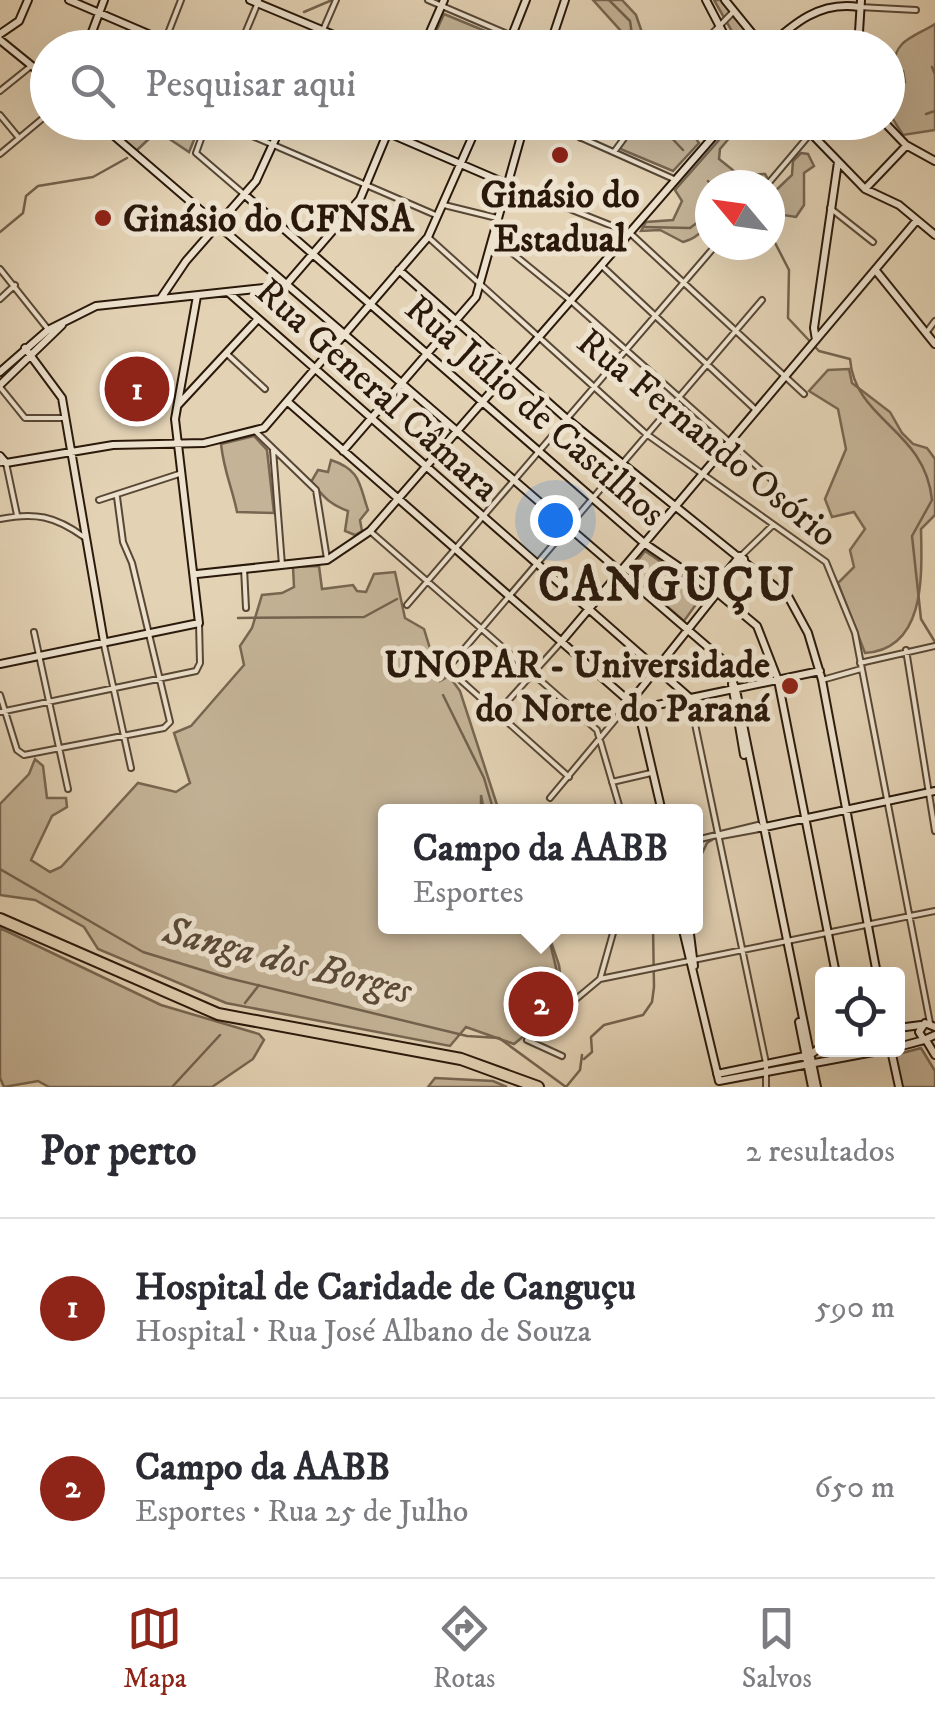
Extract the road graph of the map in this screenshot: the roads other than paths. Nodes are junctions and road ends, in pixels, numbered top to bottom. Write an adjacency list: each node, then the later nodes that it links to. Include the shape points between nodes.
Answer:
1 (28, 0): 30 (street, via 19,21)
2 (69, 0): 16 (street)
3 (104, 0): 16 (street)
4 (181, 0): 21 (street)
5 (336, 0): 23 (street)
6 (428, 0): 12 (street)
7 (526, 0): 26 (street)
8 (566, 0): 27 (street)
9 (706, 0): 17 (street)
10 (725, 0): 15 (street)
11 (256, 1): 22 (street); 23 (street)
12 (443, 3): 24 (street); 25 (street)
13 (860, 4): 14 (street); 18 (street, via 815,12); 29 (street)
14 (916, 10)
15 (734, 11): 17 (street); 28 (street)
16 (99, 13): 19 (street); 20 (street)
17 (718, 28)
18 (788, 29)
19 (92, 30)
20 (141, 30)
21 (169, 30)
22 (246, 30)
23 (322, 30)
24 (432, 30)
25 (503, 30)
26 (514, 30)
27 (555, 30)
28 (750, 30)
29 (859, 30)
30 (0, 37): 31 (street)
31 (30, 65)
32 (30, 67): 33 (street)
33 (0, 92)
34 (0, 116): 36 (street)
35 (30, 129): 36 (street)
36 (19, 138): 54 (street)
37 (119, 140): 69 (street)
38 (200, 140): 63 (street, Rua Júlio de Castilhos, via 195,151)
39 (260, 140): 51 (street)
40 (276, 140): 51 (street)
41 (385, 140): 60 (street)
42 (405, 140): 57 (street)
43 (470, 140): 57 (street)
44 (520, 140): 61 (street)
45 (586, 140): 53 (street)
46 (623, 140): 53 (street)
47 (710, 140): 59 (street)
48 (806, 140): 58 (street)
49 (817, 140): 56 (street)
50 (900, 140): 52 (street)
51 (274, 146): 60 (street); 63 (street)
52 (906, 146): 55 (street); 62 (street)
53 (614, 152): 59 (street)
54 (0, 154)
55 (935, 161)
56 (838, 162): 62 (street); 65 (street)
57 (460, 166): 61 (street); 64 (street)
58 (781, 170)
59 (676, 180): 70 (street)
60 (367, 184): 66 (street); 75 (street)
61 (508, 184): 67 (street); 70 (street)
62 (866, 188): 68 (street)
63 (245, 196): 69 (street); 75 (street, Rua Júlio de Castilhos)
64 (444, 205): 66 (street); 67 (street)
65 (830, 208): 73 (street); 101 (street)
66 (438, 216): 72 (street)
67 (497, 218): 74 (street)
68 (917, 220): 71 (street); 80 (street)
69 (218, 227): 84 (street); 88 (street)
70 (630, 232): 77 (street); 81 (street)
71 (935, 236)
72 (428, 237): 79 (street); 82 (street, Rua Fernando Osório)
73 (873, 242)
74 (490, 243): 82 (street); 89 (street)
75 (313, 254): 84 (street); 91 (street, Rua Júlio de Castilhos)
76 (703, 260): 81 (street)
77 (602, 266): 89 (street); 92 (street)
78 (0, 269): 83 (street)
79 (400, 270): 91 (street); 94 (street)
80 (876, 272): 98 (street); 101 (street)
81 (683, 283): 92 (street); 96 (street)
82 (481, 284): 94 (street); 99 (street, Rua Fernando Osório)
83 (14, 285): 87 (street); 97 (street)
84 (285, 286): 85 (street); 100 (street)
85 (229, 293): 86 (street); 93 (street, Rua General Câmara)
86 (196, 296): 88 (street); 121 (street)
87 (0, 298)
88 (161, 298): 97 (street, via 96,306)
89 (571, 300): 99 (street); 104 (street)
90 (762, 300): 96 (street)
91 (372, 304): 100 (street); 106 (street, Rua Júlio de Castilhos)
92 (653, 316): 104 (street); 108 (street)
93 (256, 320): 105 (street); 110 (street, Rua General Câmara)
94 (456, 321): 106 (street); 109 (street)
95 (935, 321): 98 (street)
96 (735, 328): 108 (street); 112 (street)
97 (50, 333): 103 (street); 107 (street)
98 (926, 333): 102 (street)
99 (540, 336): 109 (street); 115 (street, Rua Fernando Osório)
100 (344, 337): 110 (street); 114 (street)
101 (816, 342): 112 (street)
102 (935, 344)
103 (26, 348): 107 (street); 111 (street)
104 (627, 349): 115 (street); 118 (street)
105 (226, 354): 116 (street); 121 (street)
106 (428, 354): 114 (street); 119 (street, Rua Júlio de Castilhos)
107 (32, 355): 113 (street); 123 (street, via 58,390)
108 (704, 364): 118 (street); 122 (street)
109 (510, 369): 119 (street); 125 (street)
110 (315, 370): 120 (street); 124 (street, Rua General Câmara)
111 (0, 372)
112 (787, 374): 117 (street); 122 (street)
113 (0, 386): 123 (street, via 25,418)
114 (401, 386): 124 (street); 127 (street)
115 (594, 387): 125 (street); 128 (street, Rua Fernando Osório)
116 (265, 389)
117 (804, 394)
118 (678, 395): 128 (street); 129 (street)
119 (483, 400): 127 (street); 132 (street, Rua Júlio de Castilhos)
120 (288, 402): 126 (street); 133 (street)
121 (176, 406): 130 (street)
122 (756, 410): 129 (street)
123 (66, 418): 134 (street)
124 (372, 420): 133 (street); 137 (street, Rua General Câmara)
125 (567, 420): 132 (street); 136 (street)
126 (255, 431): 130 (street); 131 (street)
127 (455, 432): 137 (street); 140 (street)
128 (646, 432): 136 (street); 139 (street, Rua Fernando Osório)
129 (731, 440): 139 (street); 141 (street)
130 (176, 444): 134 (street); 138 (street)
131 (273, 449): 157 (street, via 316,490); 159 (street)
132 (540, 450): 140 (street); 143 (street, Rua Júlio de Castilhos)
133 (342, 451): 144 (street)
134 (72, 452): 135 (street); 153 (street)
135 (2, 461): 147 (street)
136 (620, 462): 143 (street); 146 (street)
137 (425, 468): 144 (street); 148 (street, Rua General Câmara)
138 (179, 474): 142 (street); 162 (street)
139 (702, 474): 146 (street); 150 (street, Rua Fernando Osório)
140 (513, 482): 148 (street); 151 (street)
141 (778, 485)
142 (117, 497): 145 (street); 173 (street)
143 (592, 497): 151 (street); 154 (street, Rua Júlio de Castilhos)
144 (398, 499): 152 (street); 155 (street)
145 (98, 500)
146 (676, 504): 154 (street); 156 (street)
147 (17, 515): 149 (street); 153 (street, via 54,518)
148 (483, 518): 155 (street); 158 (street, Rua General Câmara)
149 (0, 519)
150 (773, 524): 156 (street); 180 (street, Rua Fernando Osório, via 826,562 849,613)
151 (565, 528): 158 (street); 161 (street)
152 (370, 531): 157 (street); 163 (street)
153 (86, 538): 174 (street)
154 (644, 543): 161 (street); 164 (street, Rua Júlio de Castilhos)
155 (456, 550): 163 (street); 165 (street)
156 (743, 556): 164 (street); 184 (street, via 789,598)
157 (327, 560): 159 (street)
158 (536, 563): 165 (street); 168 (street, Rua General Câmara)
159 (282, 565): 160 (street)
160 (244, 568): 162 (street); 167 (street)
161 (620, 573): 168 (street); 171 (street)
162 (197, 574): 169 (street)
163 (429, 581): 166 (street); 170 (street)
164 (713, 594): 171 (street); 187 (street, Rua Júlio de Castilhos, via 757,626)
165 (508, 596): 170 (street); 175 (street)
166 (407, 605)
167 (246, 608)
168 (589, 609): 175 (street); 181 (street, Rua General Câmara)
169 (200, 623): 173 (street); 186 (street, via 196,671)
170 (480, 628): 182 (street); 183 (street)
171 (686, 630): 181 (street); 188 (street, via 724,661)
172 (34, 632): 178 (street)
173 (150, 632): 174 (street); 186 (street)
174 (104, 642): 178 (street); 189 (street)
175 (561, 642): 183 (street); 193 (street)
176 (933, 646): 177 (street)
177 (906, 650): 180 (street); 205 (street)
178 (39, 655): 179 (street); 192 (street)
179 (0, 664)
180 (861, 666): 184 (street); 207 (street, Rua Fernando Osório)
181 (657, 667): 191 (street, Rua General Câmara); 193 (street)
182 (447, 668): 185 (street); 196 (street)
183 (534, 671): 196 (street); 198 (street)
184 (821, 675): 187 (street); 210 (street)
185 (441, 676)
186 (160, 678): 189 (street); 197 (street, via 168,726)
187 (778, 680): 188 (street); 211 (street, Rua Júlio de Castilhos)
188 (733, 688): 191 (street); 212 (street)
189 (114, 689): 192 (street); 197 (street)
190 (0, 695): 195 (street)
191 (690, 698): 194 (street); 214 (street)
192 (50, 701): 195 (street); 199 (street)
193 (631, 701): 194 (street); 198 (street)
194 (638, 709): 201 (street)
195 (2, 711): 199 (street, via 24,755)
196 (498, 712): 202 (street)
197 (124, 735): 199 (street); 200 (street)
198 (601, 737): 202 (street); 203 (street)
199 (60, 748): 204 (street)
200 (131, 768)
201 (653, 773): 203 (street); 209 (street)
202 (569, 776): 206 (street)
203 (612, 782): 208 (street)
204 (68, 789)
205 (932, 792): 207 (street); 213 (street)
206 (550, 798)
207 (888, 800): 210 (street); 217 (street, Rua Fernando Osório)
208 (618, 804)
209 (660, 804)
210 (846, 809): 211 (street); 219 (street)
211 (805, 817): 212 (street); 222 (street, Rua Júlio de Castilhos)
212 (762, 826): 214 (street); 223 (street)
213 (935, 832)
214 (718, 835): 215 (street); 224 (street)
215 (703, 838)
216 (935, 912): 217 (street)
217 (911, 916): 219 (street); 229 (street, Rua Fernando Osório)
218 (0, 919): 242 (highway, via 218,1014 494,1068)
219 (869, 925): 222 (street); 227 (street)
220 (613, 934): 228 (street)
221 (688, 934): 225 (street)
222 (828, 934): 223 (street); 226 (street, Rua Júlio de Castilhos)
223 (784, 943): 224 (street); 232 (street); 240 (street)
224 (742, 951): 225 (street); 241 (street)
225 (693, 963): 228 (street); 241 (street, via 718,1077)
226 (835, 967)
227 (876, 967)
228 (600, 980): 237 (street, via 529,1035)
229 (931, 1024): 230 (street); 231 (street, via 919,1032)
230 (905, 1027)
231 (931, 1038): 234 (street); 236 (street)
232 (808, 1044): 233 (street); 240 (street)
233 (815, 1044)
234 (905, 1045)
235 (815, 1052): 240 (street)
236 (935, 1055)
237 (562, 1056)
238 (821, 1057): 240 (street)
239 (893, 1057): 245 (street)
240 (809, 1059): 241 (street); 244 (street)
241 (767, 1068): 243 (street)
242 (538, 1087)
243 (766, 1087)
244 (814, 1087)
245 (899, 1087)

